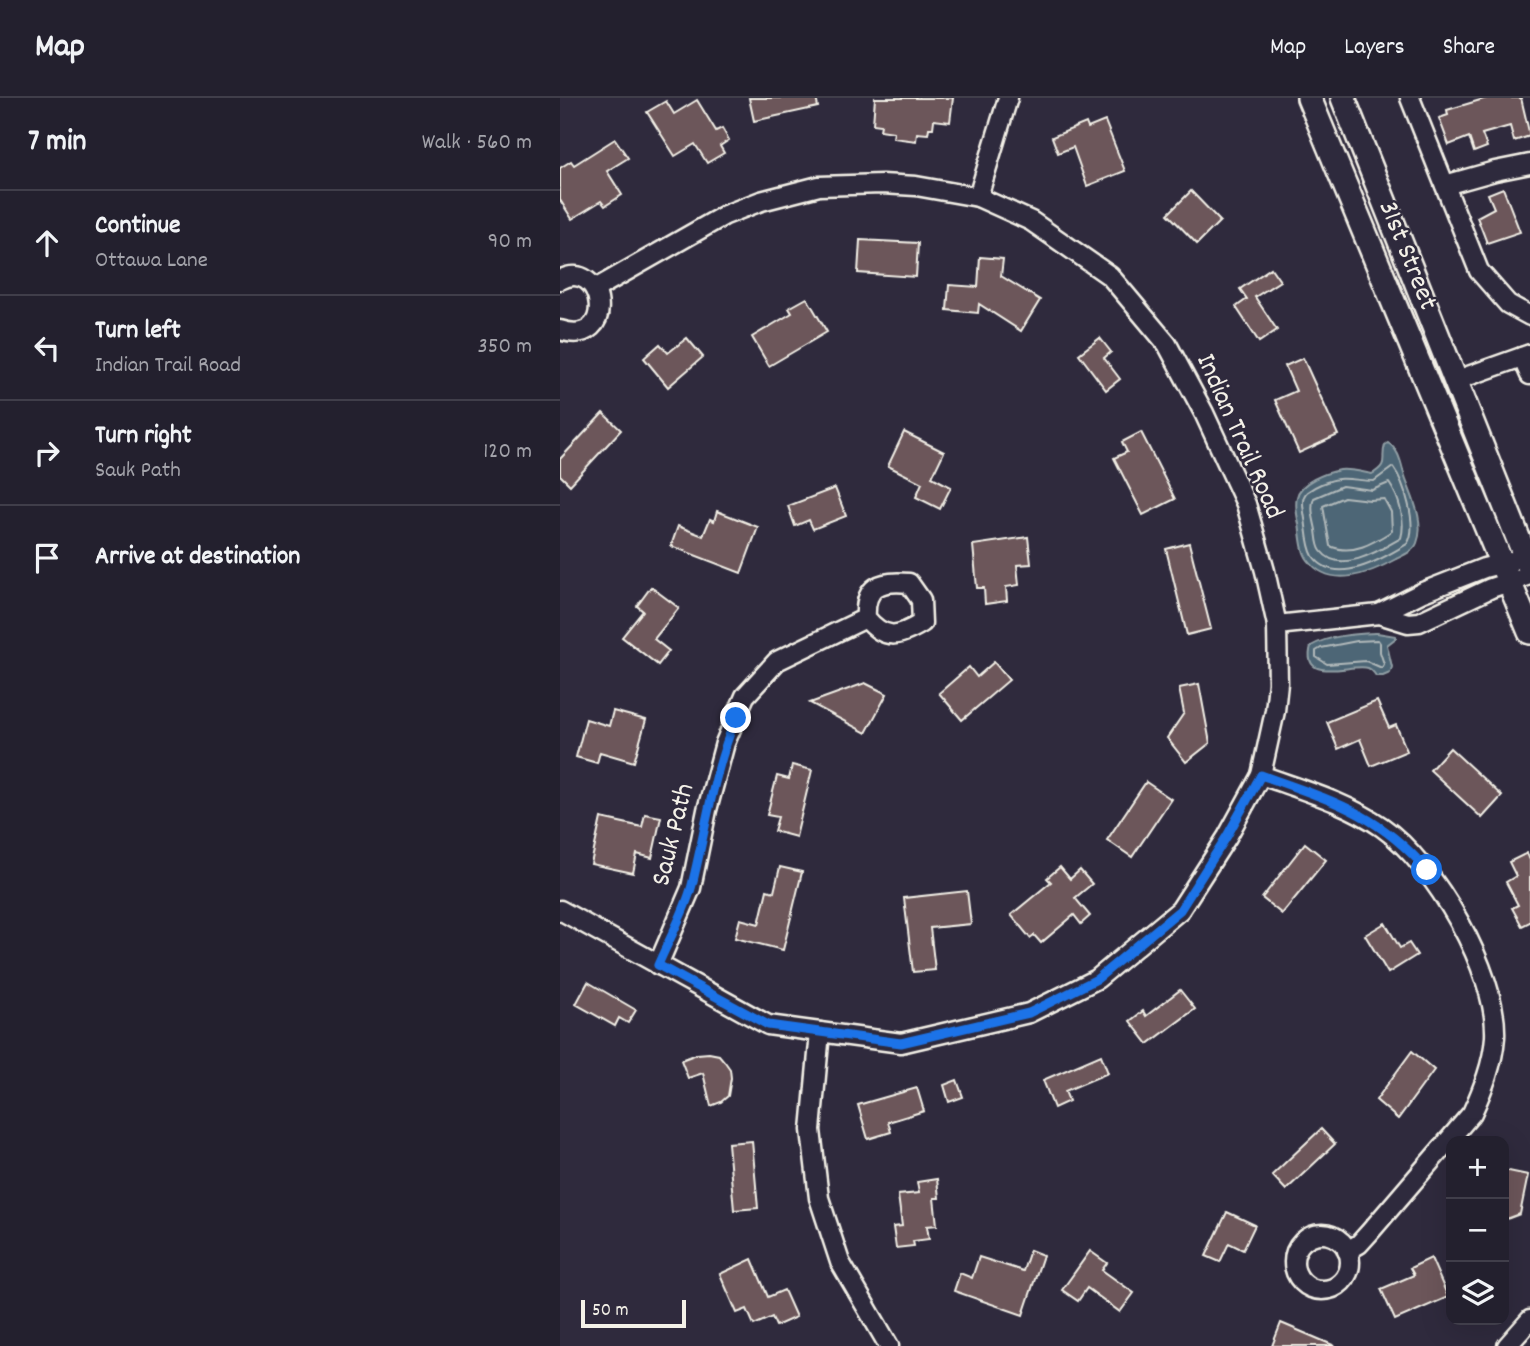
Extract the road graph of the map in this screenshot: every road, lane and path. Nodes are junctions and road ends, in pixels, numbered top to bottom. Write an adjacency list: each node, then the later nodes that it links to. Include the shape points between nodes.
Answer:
1 (1008, 98): 7 (street)
2 (1309, 98): 17 (main road, 31st Street, via 1448,437)
3 (1343, 98): 14 (main road, 31st Street)
4 (1410, 98): 6 (street)
5 (1530, 164): 6 (street)
6 (1445, 185): 10 (street, via 1479,271 1508,304)
7 (978, 197): 9 (street, Indian Trail Road, via 916,186 819,186 725,215); 20 (street, Indian Trail Road, via 1031,221 1110,276 1167,344 1246,504)
8 (560, 280): 9 (street, via 576,277)
9 (595, 289): 11 (street, via 600,303 592,325 582,332)
10 (1530, 316)
11 (560, 330)
12 (1526, 355): 13 (street); 14 (street)
13 (1530, 375)
14 (1457, 380): 15 (main road, 31st Street)
15 (1503, 500): 16 (main road); 17 (main road, 31st Street)
16 (1530, 519)
17 (1521, 567): 18 (street, via 1484,568); 18 (street, via 1419,622); 21 (main road)
18 (1379, 614): 20 (street)
19 (866, 618): 24 (street, Sauk Path, via 777,661 745,696 725,743 691,888)
20 (1277, 625): 22 (street, Indian Trail Road, via 1276,702)
21 (1530, 632)
22 (1261, 775): 25 (street, Indian Trail Road, via 1180,910 1097,979 1029,1013 901,1043); 26 (street, via 1361,814 1409,849 1433,878 1463,929 1492,1006 1493,1057 1472,1112 1369,1233)
23 (560, 910): 24 (street, Indian Trail Road)
24 (658, 965): 25 (street, Indian Trail Road, via 768,1025)
25 (821, 1032): 28 (street, via 811,1130 819,1198 840,1262)
26 (1347, 1251)
27 (1530, 1320): 29 (street)
28 (889, 1346)
29 (1507, 1346)

